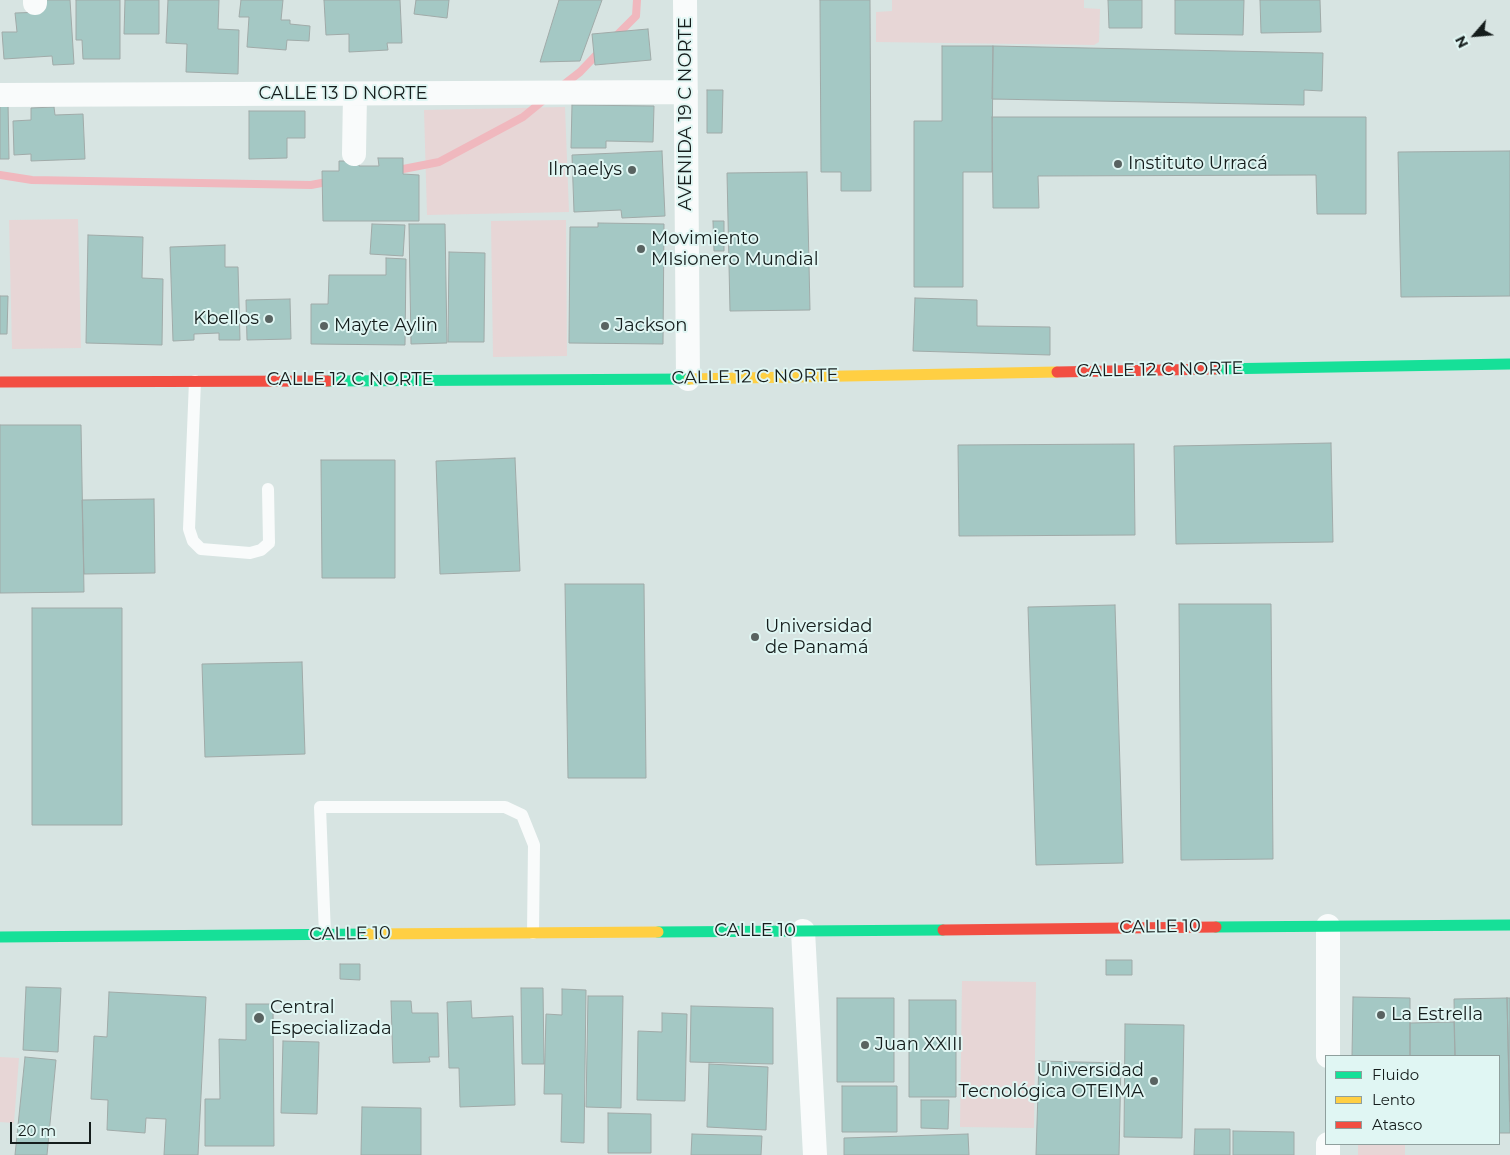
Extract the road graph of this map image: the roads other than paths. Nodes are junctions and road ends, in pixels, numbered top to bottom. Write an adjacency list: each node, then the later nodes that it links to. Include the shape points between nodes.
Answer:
1 (685, 0): 2 (street, AVENIDA 19 C NORTE)
2 (686, 92): 3 (street, CALLE 13 D NORTE); 7 (street, AVENIDA 19 C NORTE)
3 (355, 94): 4 (street, CALLE 13 D NORTE); 5 (street)
4 (0, 95)
5 (354, 154)
6 (1510, 364): 7 (main road, CALLE 12 C NORTE)
7 (688, 379): 8 (main road, CALLE 12 C NORTE)
8 (195, 381): 9 (main road, CALLE 12 C NORTE); 10 (lane, via 189,529 192,541 201,549 250,553 261,550 269,543)
9 (0, 382)
10 (268, 489)
11 (1510, 925): 12 (main road, CALLE 10)
12 (1328, 926): 13 (main road, CALLE 10); 17 (street)
13 (803, 930): 14 (main road, CALLE 10); 18 (street)
14 (533, 933): 15 (main road, CALLE 10); 15 (lane, via 534,845 522,815 504,807 320,806)
15 (325, 935): 16 (main road, CALLE 10)
16 (0, 937)
17 (1328, 1055)
18 (815, 1155)

